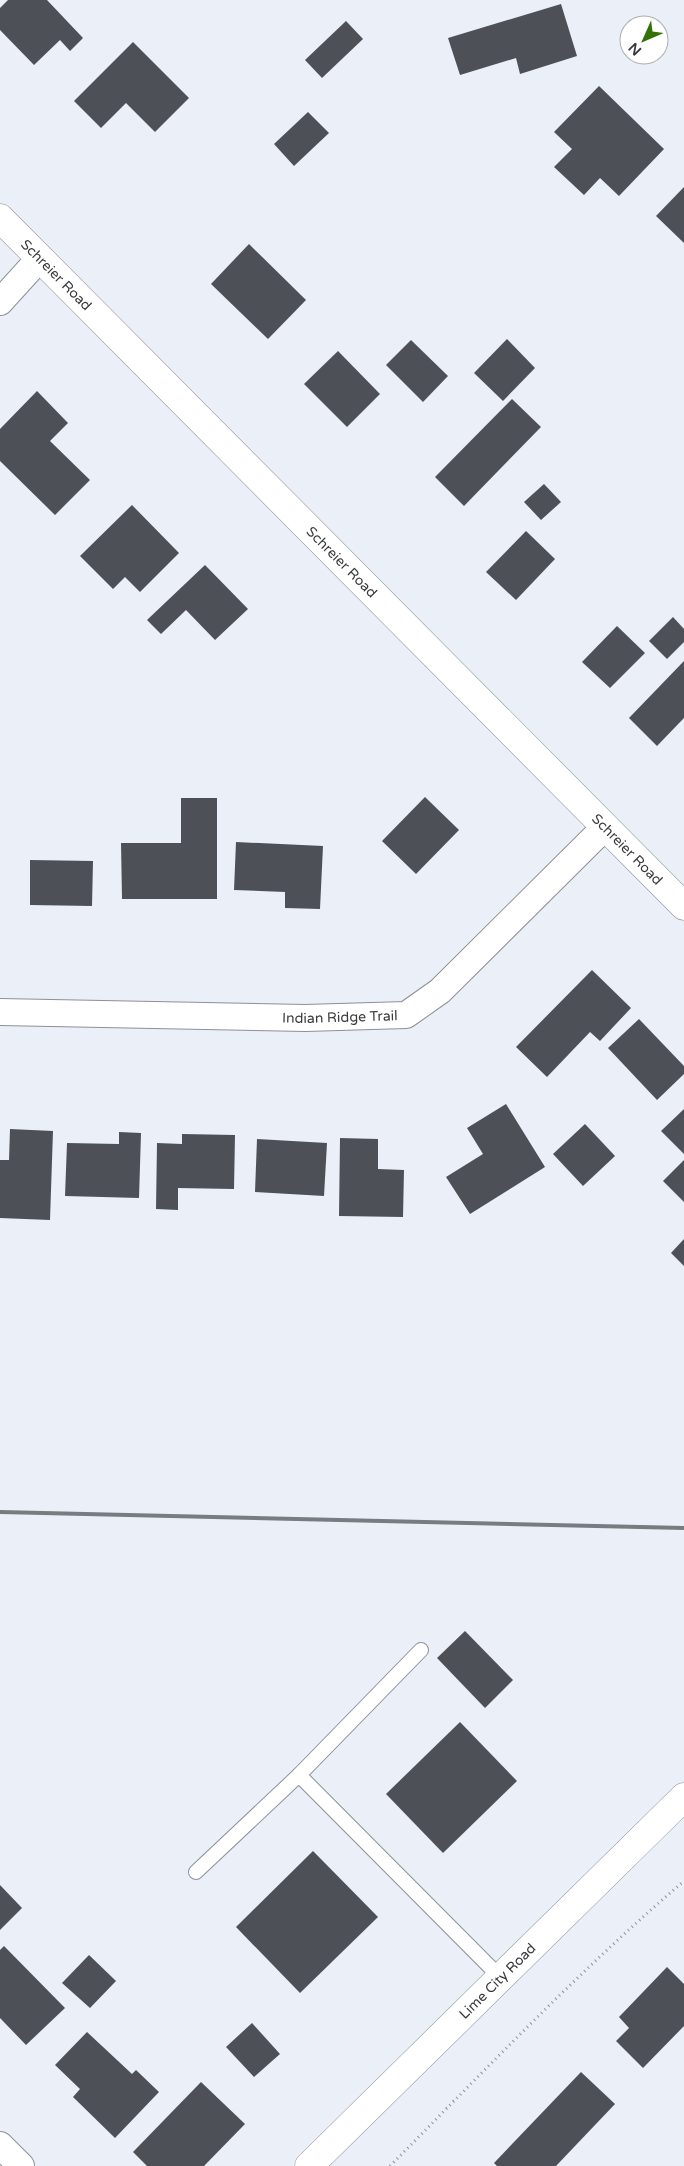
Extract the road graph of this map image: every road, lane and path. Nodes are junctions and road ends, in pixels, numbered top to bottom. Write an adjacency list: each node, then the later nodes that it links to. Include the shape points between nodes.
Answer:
1 (0, 218): 2 (street, Schreier Road)
2 (40, 258): 3 (street); 4 (street, Schreier Road)
3 (0, 302)
4 (605, 827): 5 (street, Schreier Road); 6 (street, Indian Ridge Trail, via 440,991 406,1015 305,1018)
5 (684, 906)
6 (0, 1012)
7 (421, 1650): 8 (lane)
8 (299, 1775): 10 (lane); 12 (lane)
9 (684, 1797): 12 (street, Lime City Road)
10 (196, 1872)
11 (684, 1882): 16 (path, via 533,2020)
12 (501, 1978): 15 (street, Lime City Road)
13 (0, 2145): 14 (street)
14 (21, 2166)
15 (309, 2166)
16 (390, 2166)

